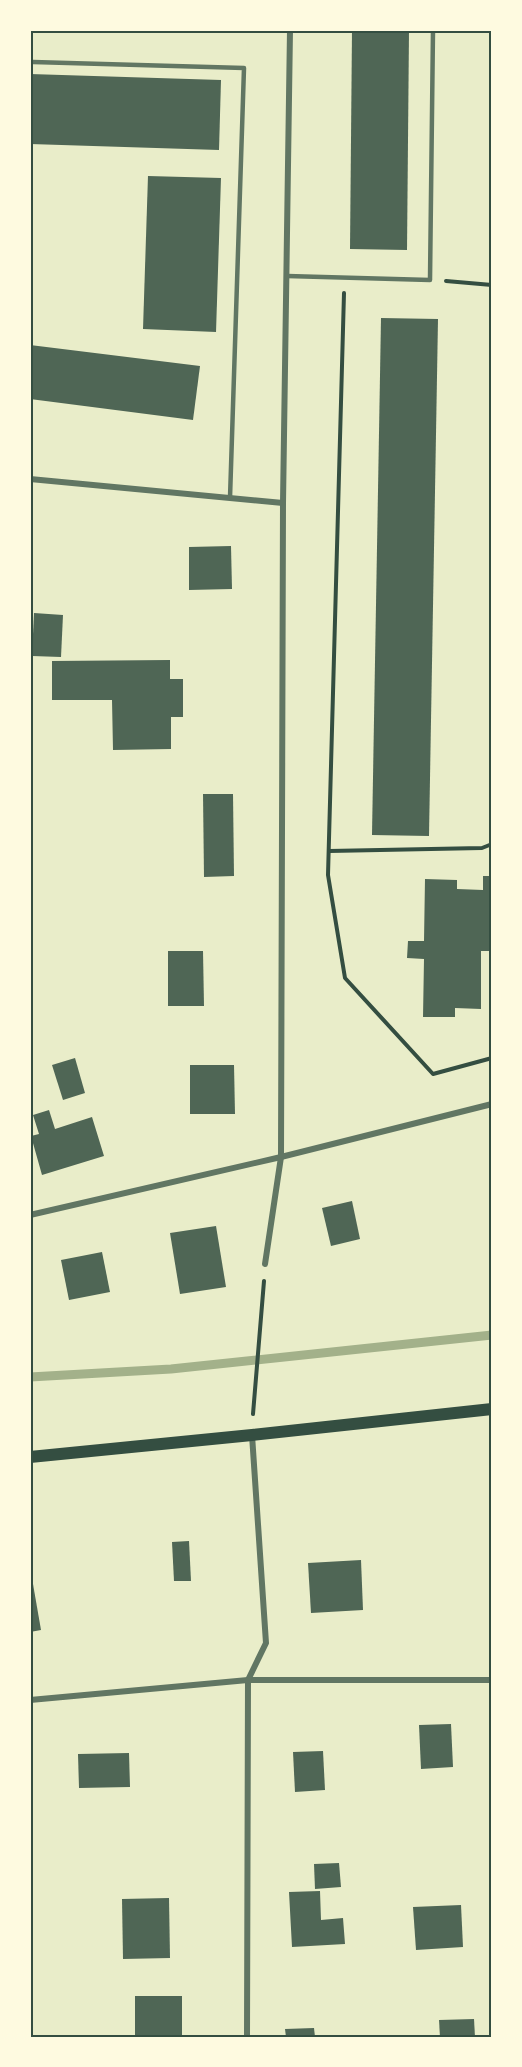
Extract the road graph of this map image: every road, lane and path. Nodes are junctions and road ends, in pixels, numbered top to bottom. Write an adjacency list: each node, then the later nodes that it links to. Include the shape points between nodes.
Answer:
1 (290, 30): 4 (street)
2 (433, 30): 6 (lane)
3 (33, 62): 9 (lane, via 244,68)
4 (286, 276): 5 (lane); 10 (street)
5 (344, 278): 6 (lane); 12 (path)
6 (430, 280): 7 (path)
7 (492, 285)
8 (30, 479): 9 (street)
9 (230, 498): 10 (street)
10 (283, 503): 15 (street)
11 (492, 844): 12 (path, via 482,848)
12 (329, 851): 13 (path, via 328,875 345,978 433,1074)
13 (492, 1058)
14 (492, 1104): 15 (street)
15 (281, 1157): 16 (street); 17 (street)
16 (30, 1215)
17 (265, 1264): 18 (path)
18 (255, 1388)
19 (492, 1409): 20 (main road)
20 (252, 1435): 21 (main road); 22 (street, via 266,1643)
21 (30, 1457)
22 (248, 1680): 23 (street); 24 (street); 25 (street)
23 (492, 1680)
24 (30, 1700)
25 (247, 2037)

